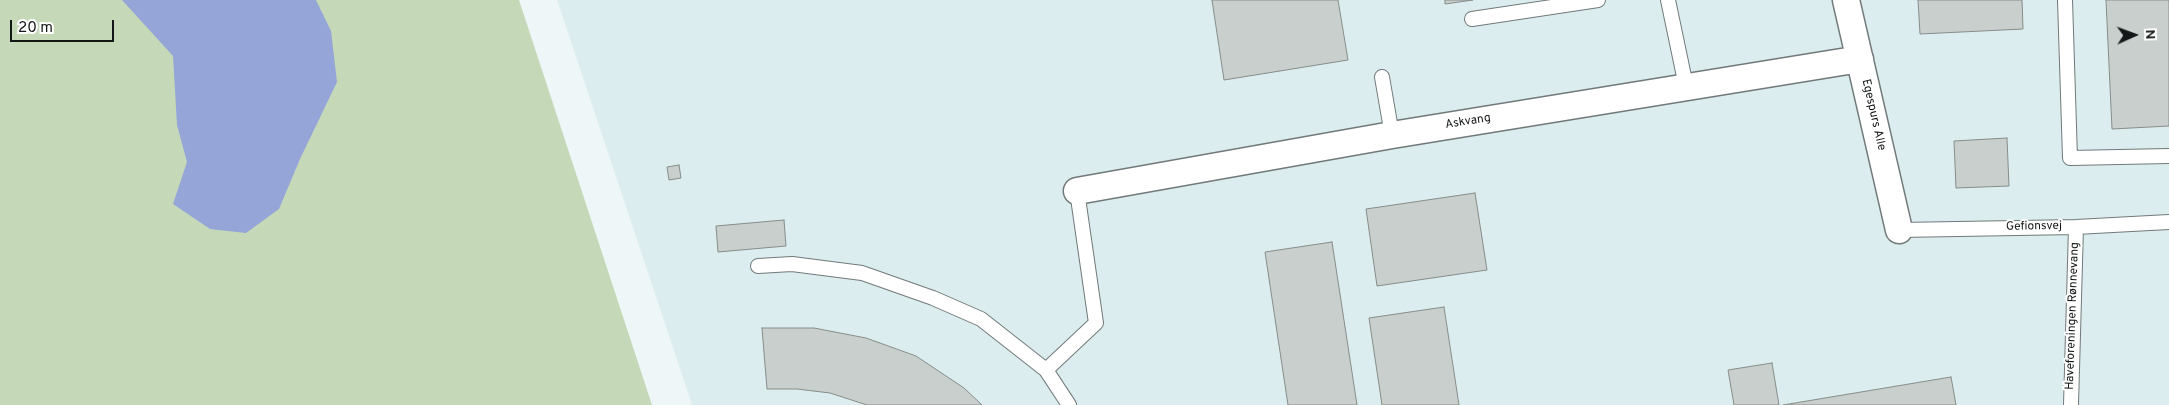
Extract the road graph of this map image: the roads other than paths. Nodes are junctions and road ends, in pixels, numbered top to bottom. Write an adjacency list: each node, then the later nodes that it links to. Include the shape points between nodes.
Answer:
1 (1598, 0): 5 (lane)
2 (1668, 0): 8 (lane)
3 (1846, 0): 6 (street, Egespurs Alle)
4 (2065, 0): 10 (lane, via 2070,158)
5 (1472, 19)
6 (1860, 59): 8 (street, Askvang); 14 (street, Egespurs Alle)
7 (1382, 77): 9 (lane)
8 (1686, 86): 9 (street, Askvang)
9 (1392, 135): 11 (street, Askvang)
10 (2169, 156)
11 (1077, 191): 16 (lane, via 1096,323)
12 (2169, 222): 13 (lane, Gefionsvej)
13 (2076, 226): 14 (lane, Gefionsvej); 18 (lane, Haveforeningen Rønnevang)
14 (1900, 230)
15 (758, 266): 16 (lane, via 792,264 862,273 933,298 981,319)
16 (1046, 370): 17 (lane)
17 (1069, 405)
18 (2071, 405)

